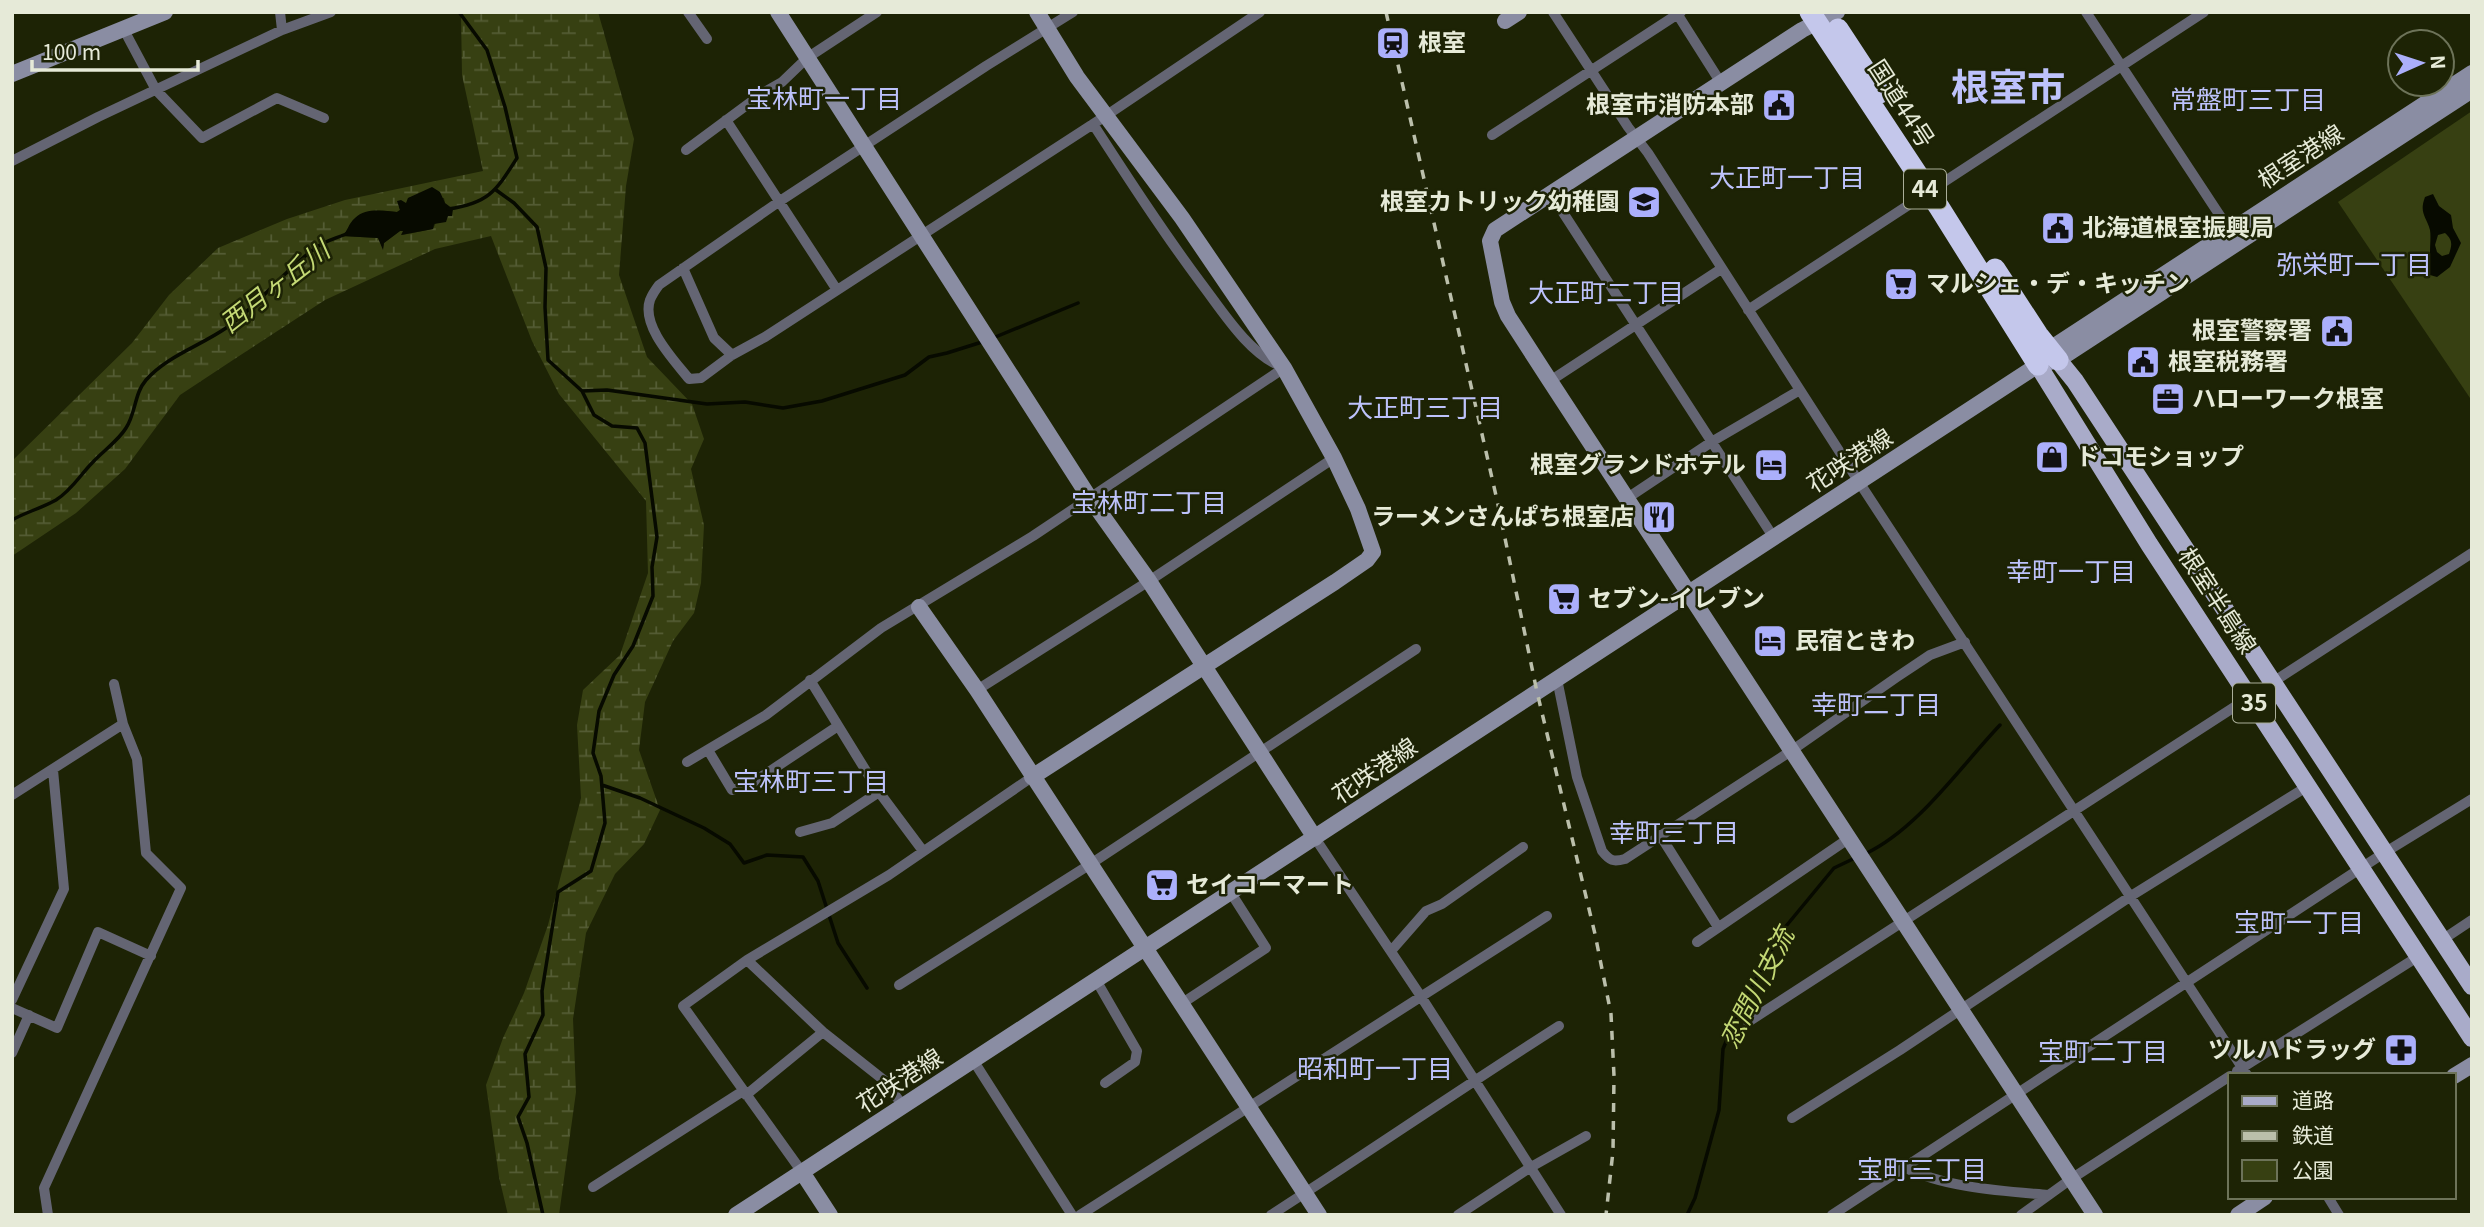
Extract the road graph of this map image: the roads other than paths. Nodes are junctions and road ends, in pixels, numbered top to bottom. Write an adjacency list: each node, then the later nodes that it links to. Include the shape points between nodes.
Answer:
1 (165, 12): 15 (street)
2 (280, 12): 17 (street)
3 (331, 12): 17 (street)
4 (688, 12): 18 (street)
5 (778, 12): 19 (street)
6 (877, 12): 19 (street)
7 (1037, 12): 16 (street)
8 (1073, 12): 16 (street)
9 (1260, 12): 29 (street)
10 (1553, 12): 21 (street)
11 (2086, 12): 20 (street)
12 (2204, 12): 20 (street)
13 (1678, 13): 21 (street); 24 (street)
14 (1825, 15): 24 (street); 35 (highway, 国道44号 / 44)
15 (123, 28): 23 (street); 25 (street)
16 (1047, 28): 29 (street); 32 (street)
17 (282, 30): 25 (street)
18 (707, 39)
19 (807, 58): 28 (street, via 782,82); 32 (street)
20 (2121, 66): 35 (street); 39 (street)
21 (1591, 71): 30 (street); 31 (street)
22 (2472, 72): 39 (street, 根室港線)
23 (12, 74)
24 (1721, 83): 31 (street)
25 (156, 90): 27 (street, via 202,138 277,98); 34 (street)
26 (2472, 90): 39 (street, 根室港線)
27 (324, 118)
28 (726, 120): 33 (street); 37 (street)
29 (1100, 120): 38 (street); 47 (street, via 1182,218); 47 (street, via 1158,225 1245,339)
30 (1492, 135)
31 (1637, 138): 36 (street); 41 (street)
32 (865, 147): 37 (street); 38 (street)
33 (686, 150)
34 (12, 161)
35 (1933, 188): 43 (street); 46 (highway, 国道44号 / 44)
36 (1551, 194): 44 (street); 48 (street, via 1495,230 1490,241 1508,316)
37 (780, 201): 40 (street); 42 (street)
38 (922, 235): 42 (street); 53 (street)
39 (2233, 236): 46 (street, 根室港線)
40 (683, 268): 45 (street, via 714,338); 45 (street, via 659,285 650,300 649,315 659,340 689,379 701,378)
41 (1721, 269): 43 (street); 44 (street)
42 (836, 290): 45 (street)
43 (1748, 310): 49 (street)
44 (1636, 325): 48 (street); 50 (street)
45 (732, 355)
46 (2049, 358): 52 (street, 花咲港線); 65 (main road, 根室半島線 / 35, via 2081,391); 68 (main road, 根室半島線 / 35, via 2149,544)
47 (1284, 369): 51 (street); 53 (street)
48 (1550, 381): 54 (street)
49 (1800, 390): 50 (street); 52 (street)
50 (1713, 441): 54 (street); 55 (street)
51 (1334, 458): 57 (street); 62 (street, via 1359,509 1373,552)
52 (1859, 482): 55 (street, 花咲港線); 60 (street)
53 (1089, 496): 57 (street); 59 (street)
54 (1626, 499): 58 (street)
55 (1774, 538): 58 (street, 花咲港線)
56 (2472, 553): 65 (street)
57 (1149, 581): 62 (street); 67 (street)
58 (1689, 593): 63 (street, 花咲港線); 73 (street)
59 (919, 607): 64 (street, via 881,628); 67 (street)
60 (1965, 642): 73 (street, via 1930,655); 81 (street)
61 (1416, 649): 72 (street)
62 (1205, 667): 72 (street); 76 (street)
63 (1558, 679): 83 (street, via 1577,777 1602,851 1614,862 1625,859); 84 (street, 花咲港線)
64 (810, 680): 70 (street); 71 (street, via 766,715)
65 (2272, 682): 68 (street); 88 (main road, 根室半島線 / 35)
66 (114, 684): 69 (street)
67 (977, 690): 76 (street)
68 (2250, 696): 77 (main road, 根室半島線 / 35); 81 (street)
69 (123, 724): 75 (street); 101 (street, via 137,759 146,853 181,888)
70 (838, 726): 71 (street, via 749,785 732,790); 78 (street)
71 (708, 750): 74 (street)
72 (1259, 751): 84 (street); 89 (street)
73 (1791, 751): 83 (street); 85 (street)
74 (688, 761)
75 (53, 769): 79 (street); 109 (street, via 64,889)
76 (1032, 777): 87 (street); 89 (street)
77 (2308, 786): 90 (main road, 根室半島線 / 35); 92 (street)
78 (879, 792): 82 (street, via 832,823); 87 (street)
79 (12, 795)
80 (2472, 799): 88 (street)
81 (2075, 810): 92 (street); 95 (street)
82 (800, 832)
83 (1660, 835): 96 (street)
84 (1315, 838): 91 (street, 花咲港線); 100 (street)
85 (1848, 839): 95 (street); 96 (street)
86 (1523, 847): 100 (street, via 1426,911)
87 (923, 851): 103 (street)
88 (2384, 853): 90 (street); 97 (main road, 根室半島線 / 35)
89 (1089, 864): 99 (street); 106 (street)
90 (2362, 868): 102 (main road, 根室半島線 / 35); 105 (street)
91 (1231, 892): 99 (street, 花咲港線); 110 (street, via 1266,948)
92 (2131, 896): 105 (street); 112 (street)
93 (1547, 916): 108 (street)
94 (2472, 920): 97 (street)
95 (1903, 921): 112 (street); 114 (street)
96 (1718, 927): 98 (street)
97 (2442, 940): 107 (main road, 根室半島線 / 35)
98 (1697, 942)
99 (1144, 948): 104 (street, 花咲港線); 110 (street)
100 (1391, 951): 108 (street)
101 (151, 956): 113 (street, via 98,932 57,1028); 141 (street, via 44,1188)
102 (2419, 956): 117 (main road, 根室半島線 / 35); 121 (street)
103 (747, 960): 116 (street); 126 (street, via 683,1006)
104 (1096, 980): 119 (street, 花咲港線); 125 (street, via 1137,1051 1135,1062)
105 (2187, 982): 121 (street); 127 (street)
106 (899, 985)
107 (2472, 985)
108 (1420, 995): 124 (street); 129 (street)
109 (12, 1000)
110 (1181, 1004): 129 (street)
111 (12, 1008): 113 (street)
112 (1960, 1009): 127 (street); 130 (street)
113 (29, 1016): 118 (street)
114 (1748, 1022)
115 (1559, 1026): 124 (street)
116 (823, 1032): 126 (street); 128 (street, via 885,1081)
117 (2472, 1038)
118 (12, 1053)
119 (973, 1060): 128 (street, 花咲港線); 144 (street)
120 (2472, 1065): 122 (street)
121 (2245, 1071)
122 (2456, 1075)
123 (2228, 1077): 135 (street)
124 (1475, 1080): 132 (street); 137 (street)
125 (1105, 1083)
126 (744, 1093): 134 (street); 136 (street)
127 (2016, 1094): 133 (street); 135 (street)
128 (903, 1107): 134 (street, 花咲港線)
129 (1248, 1107): 137 (street); 145 (street)
130 (1792, 1118)
131 (1586, 1136): 132 (street)
132 (1531, 1167): 148 (street); 149 (street)
133 (1904, 1167): 138 (street, via 1924,1177); 150 (street)
134 (802, 1172): 142 (street, 花咲港線); 143 (street)
135 (2071, 1179): 138 (street); 152 (street)
136 (593, 1187)
137 (1304, 1193): 146 (street); 147 (street)
138 (2048, 1195): 151 (street)
139 (2262, 1199): 153 (street)
140 (2329, 1199): 154 (street)
141 (48, 1215)
142 (736, 1215)
143 (830, 1215)
144 (1072, 1215)
145 (1080, 1215)
146 (1270, 1215)
147 (1319, 1215)
148 (1458, 1215)
149 (1561, 1215)
150 (1832, 1215)
151 (2021, 1215)
152 (2095, 1215)
153 (2238, 1215)
154 (2340, 1215)

